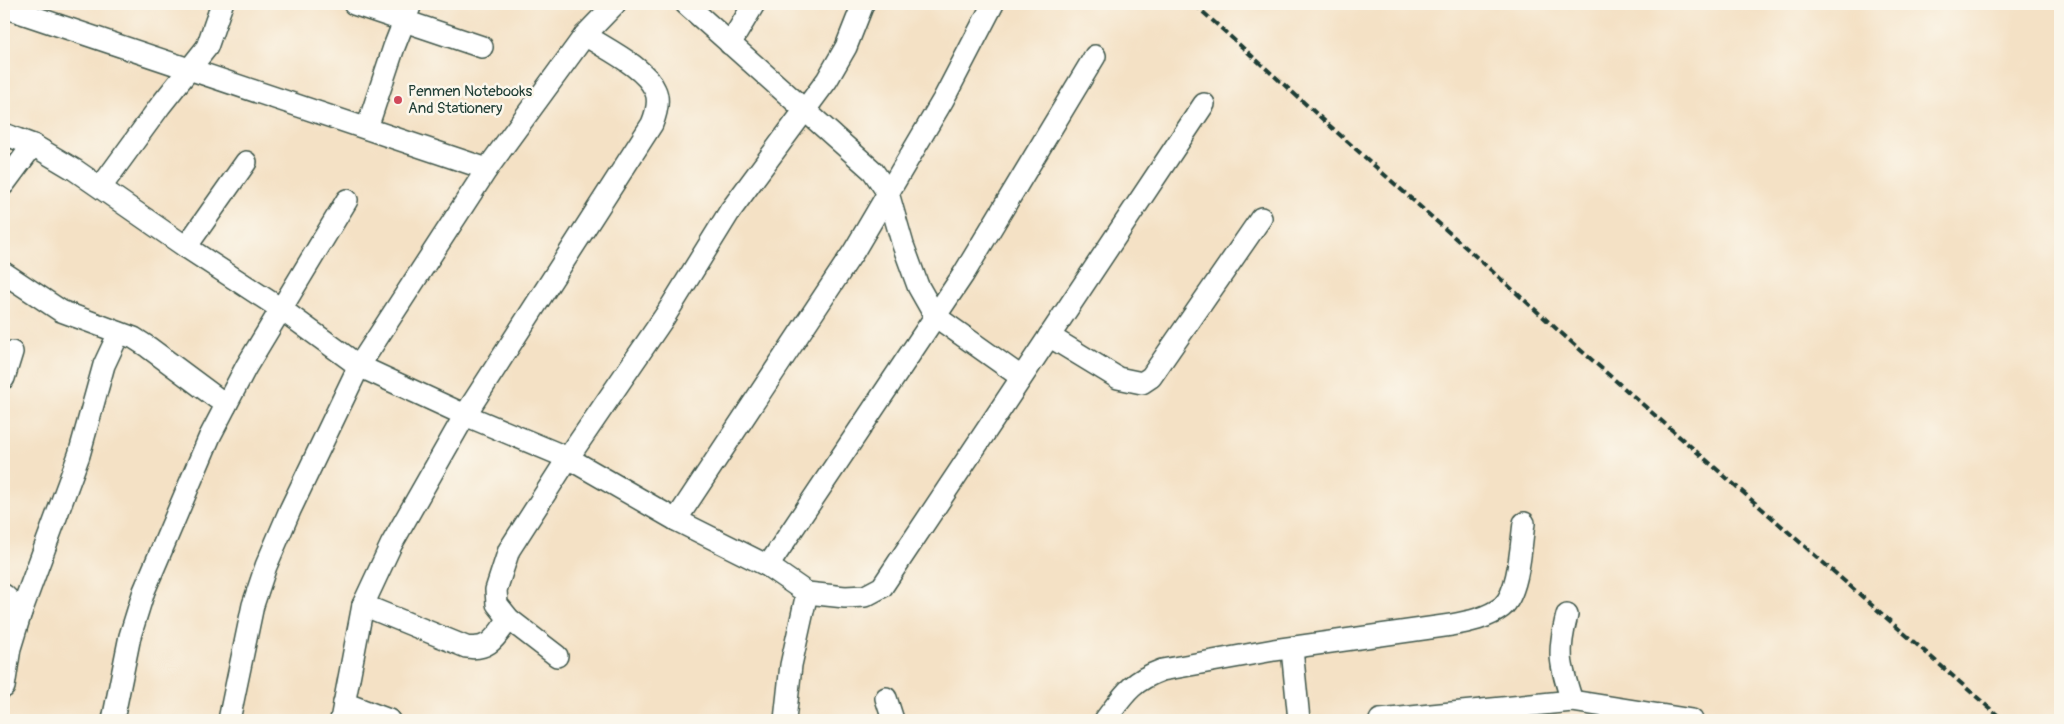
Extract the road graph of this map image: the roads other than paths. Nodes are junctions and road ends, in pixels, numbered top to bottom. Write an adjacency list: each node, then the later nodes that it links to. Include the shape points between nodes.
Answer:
1 (222, 4): 14 (street, via 208,47)
2 (354, 4): 9 (street)
3 (686, 4): 11 (street)
4 (754, 4): 11 (street)
5 (863, 4): 16 (street, via 841,55)
6 (993, 4): 24 (street, via 943,100)
7 (4, 7): 14 (street)
8 (607, 7): 10 (street)
9 (408, 12): 12 (street); 17 (street)
10 (585, 35): 21 (street); 38 (street, via 644,74 656,91 657,110 652,124)
11 (730, 44): 16 (street)
12 (482, 47)
13 (1095, 56): 30 (street)
14 (188, 69): 17 (street); 23 (street)
15 (1204, 104): 32 (street)
16 (804, 111): 24 (street, via 873,171); 39 (street, via 730,211)
17 (367, 128): 21 (street)
18 (4, 134): 19 (street)
19 (33, 145): 22 (street); 23 (street)
20 (246, 162): 27 (street)
21 (486, 169): 34 (street)
22 (4, 184)
23 (101, 187): 27 (street)
24 (888, 193): 30 (street, via 918,286); 40 (street, via 854,251)
25 (347, 200): 29 (street)
26 (1261, 218): 32 (street, via 1151,377 1142,383 1118,378)
27 (186, 247): 29 (street)
28 (4, 273): 31 (street, via 61,311)
29 (281, 309): 34 (street); 37 (street)
30 (936, 316): 35 (street); 42 (street)
31 (119, 333): 37 (street, via 148,347); 47 (street, via 104,365 79,455)
32 (1049, 336): 35 (street)
33 (12, 352): 36 (street)
34 (359, 366): 38 (street); 56 (street, via 266,566 253,606)
35 (1021, 377): 43 (street, via 882,587 865,596)
36 (4, 378)
37 (226, 405): 55 (street, via 144,591 130,636)
38 (465, 415): 39 (street); 45 (street, via 391,545)
39 (568, 458): 40 (street); 48 (street, via 509,550 496,590 497,604)
40 (676, 520): 42 (street)
41 (1524, 523): 49 (street, via 1513,591 1502,607 1471,621)
42 (768, 566): 43 (street)
43 (807, 593): 58 (street, via 791,665)
44 (4, 595): 47 (street)
45 (363, 605): 48 (street, via 475,649 489,644); 54 (street)
46 (1567, 615): 53 (street, via 1560,642 1561,668)
47 (19, 619): 51 (street)
48 (509, 619): 50 (street)
49 (1292, 649): 60 (street, via 1162,670 1144,676 1130,687); 61 (street)
50 (557, 656)
51 (4, 682)
52 (886, 698): 59 (street)
53 (1572, 701): 62 (street); 63 (street)
54 (343, 712): 57 (street)
55 (114, 713)
56 (230, 718)
57 (389, 720)
58 (785, 720)
59 (893, 720)
60 (1105, 720)
61 (1299, 720)
62 (1380, 720)
63 (1692, 720)

